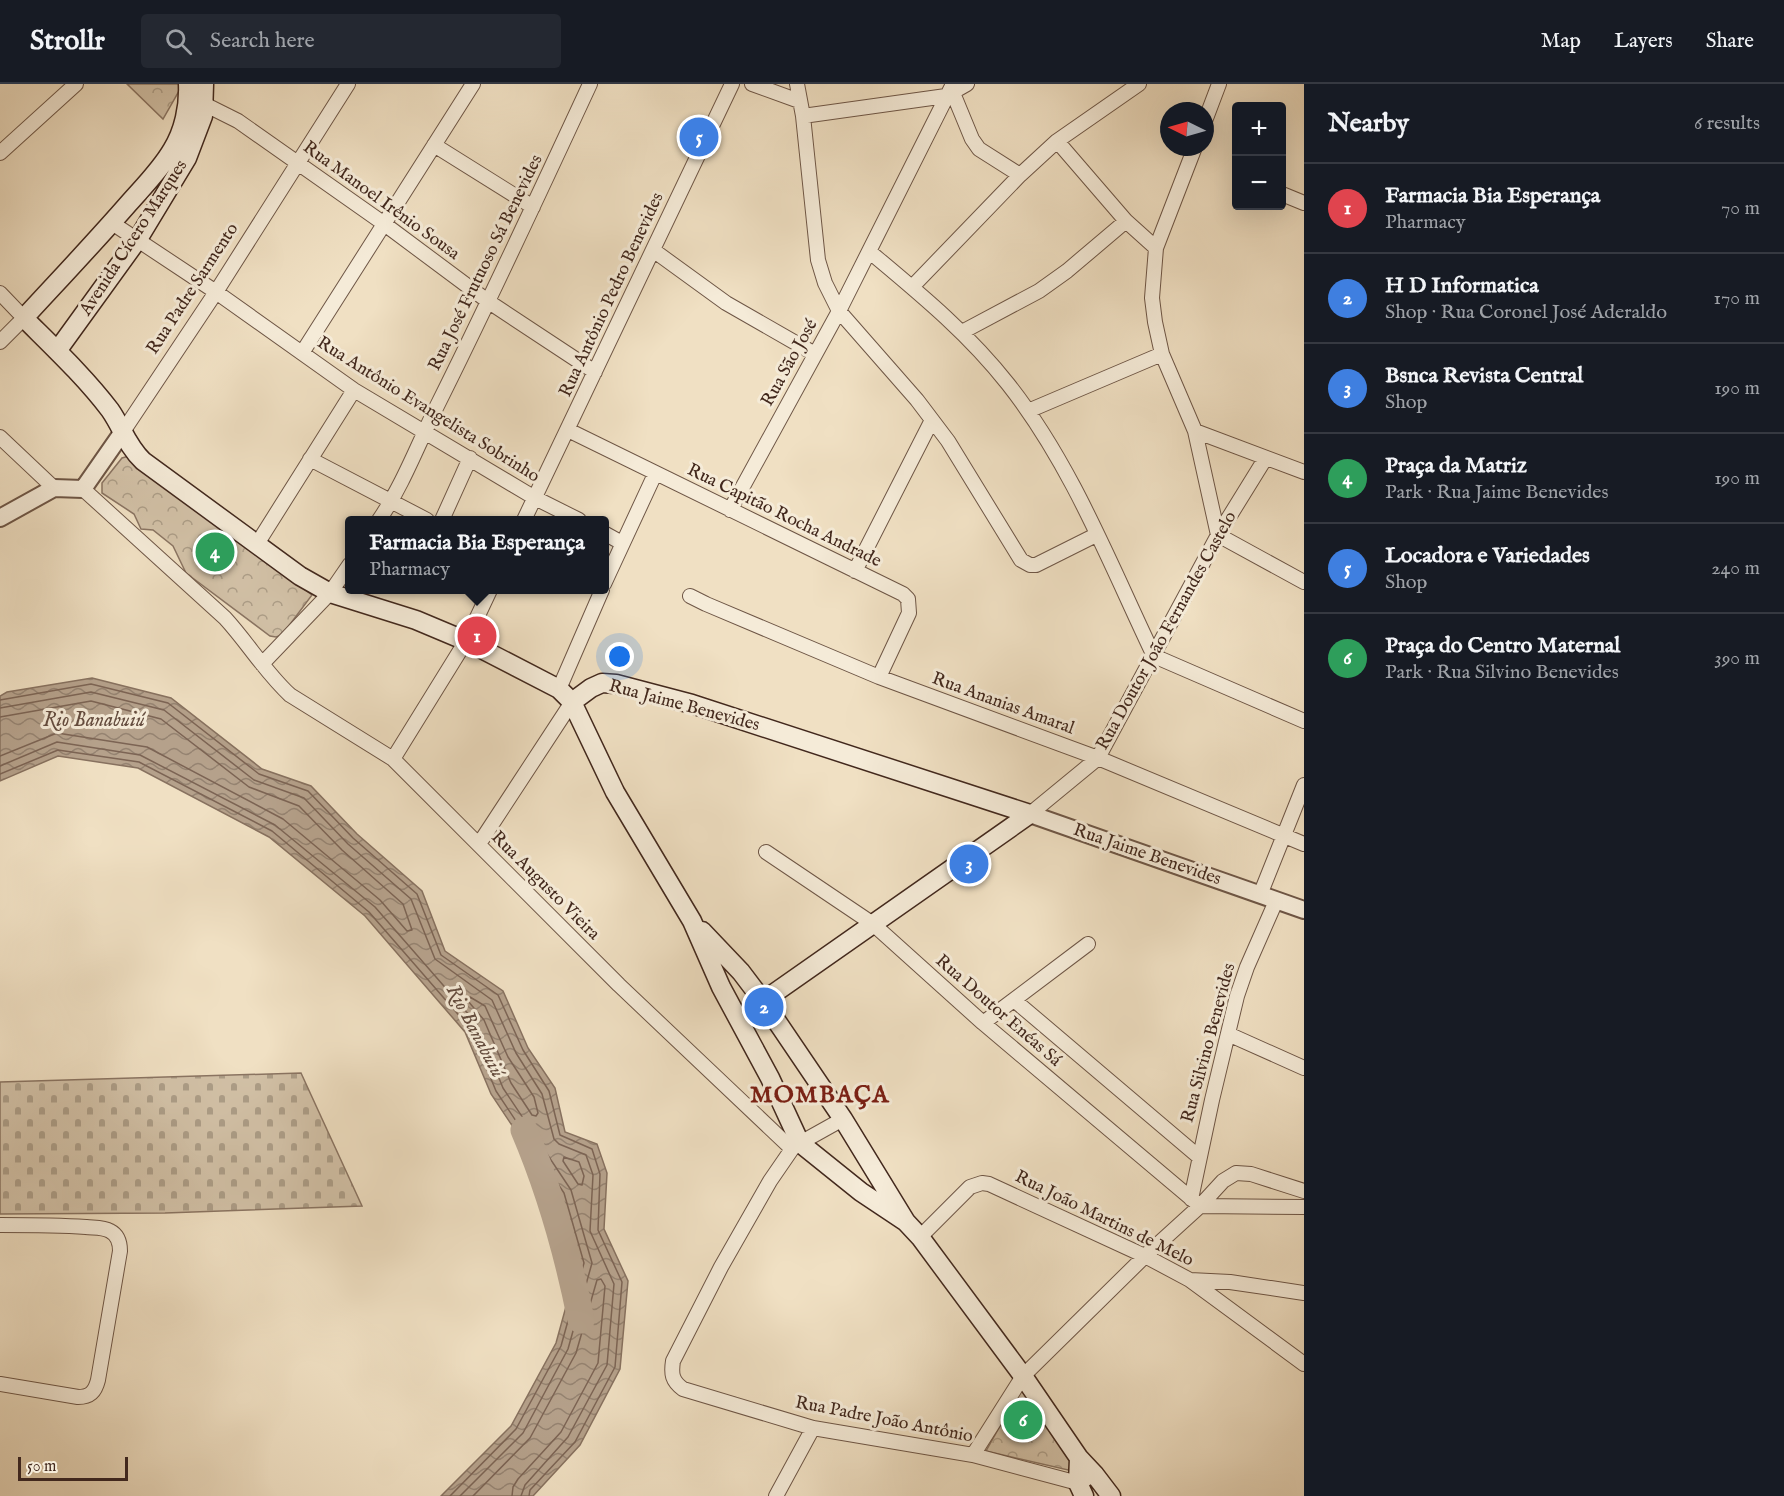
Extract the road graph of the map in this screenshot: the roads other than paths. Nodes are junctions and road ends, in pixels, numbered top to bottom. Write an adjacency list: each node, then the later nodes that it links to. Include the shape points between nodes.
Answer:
1 (76, 84): 19 (street)
2 (204, 84): 13 (main road, Avenida Cícero Marques)
3 (348, 84): 21 (street, Rua Padre Sarmento)
4 (473, 84): 18 (street)
5 (590, 84): 25 (street, Rua José Frutuoso Sá Benevides)
6 (732, 84): 31 (street, Rua Antônio Pedro Benevides)
7 (752, 84): 14 (street)
8 (797, 84): 14 (street, Rua São José)
9 (967, 84): 12 (street)
10 (1139, 84): 17 (street)
11 (1219, 84): 15 (street)
12 (951, 91): 16 (street); 22 (street, via 979,149); 32 (street)
13 (194, 97): 21 (street, Rua Manoel Irênio Sousa, via 238,120); 28 (main road, Avenida Cícero Marques, via 172,150); 29 (main road, Avenida Cícero Marques, via 196,138)
14 (799, 101): 16 (street, Rua São José)
15 (1212, 102)
16 (802, 116): 37 (street, Rua São José, via 818,260)
17 (1057, 141): 22 (street); 26 (street)
18 (434, 145): 25 (street); 27 (street)
19 (0, 153)
20 (1192, 156): 30 (street)
21 (297, 162): 27 (street, Rua Manoel Irênio Sousa); 34 (street, Rua Padre Sarmento)
22 (1020, 175): 33 (street)
23 (1286, 196): 24 (street)
24 (1304, 202)
25 (533, 207): 36 (street, Rua José Frutuoso Sá Benevides)
26 (1126, 221): 30 (street); 39 (street, via 1039,291)
27 (383, 223): 36 (street, Rua Manoel Irênio Sousa); 42 (street)
28 (112, 224): 29 (street, Rua Antônio Evangelista Sobrinho); 38 (main road, Avenida Cícero Marques)
29 (138, 239): 34 (street, Rua Antônio Evangelista Sobrinho); 41 (main road, Avenida Cícero Marques)
30 (1156, 248): 44 (street, via 1152,298)
31 (653, 250): 43 (street, via 726,303); 45 (street, Rua Antônio Pedro Benevides)
32 (870, 252): 33 (street); 37 (street)
33 (912, 287): 39 (street)
34 (216, 292): 42 (street, Rua Antônio Evangelista Sobrinho); 52 (street, Rua Padre Sarmento)
35 (0, 293): 38 (street)
36 (489, 302): 45 (street, Rua Manoel Irênio Sousa); 51 (street, Rua José Frutuoso Sá Benevides)
37 (839, 311): 43 (street, Rua São José); 48 (street)
38 (24, 318): 40 (street); 41 (main road)
39 (963, 332): 47 (street)
40 (0, 342)
41 (57, 351): 52 (main road, via 110,411)
42 (302, 353): 46 (street, Rua Antônio Evangelista Sobrinho)
43 (815, 354): 63 (street, Rua São José)
44 (1162, 354): 47 (street); 50 (street)
45 (595, 372): 49 (street, Rua Antônio Pedro Benevides)
46 (354, 390): 51 (street, Rua Antônio Evangelista Sobrinho); 55 (street)
47 (1028, 411): 70 (street, via 1064,467)
48 (932, 420): 70 (street, via 1021,560 1036,565); 76 (street)
49 (568, 430): 58 (street, Rua Capitão Rocha Andrade); 61 (street, Rua Antônio Pedro Benevides)
50 (1195, 430): 56 (street); 71 (street)
51 (424, 431): 54 (street, Rua Antônio Evangelista Sobrinho); 62 (street, Rua José Frutuoso Sá Benevides)
52 (122, 433): 60 (street, Rua Padre Sarmento); 74 (main road, via 143,461)
53 (0, 437): 59 (street)
54 (470, 458): 61 (street, Rua Antônio Evangelista Sobrinho); 66 (street)
55 (310, 459): 62 (street); 74 (street)
56 (1265, 459): 57 (street); 71 (street, Rua Doutor João Fernandes Castelo)
57 (1304, 472)
58 (655, 474): 63 (street, Rua Capitão Rocha Andrade); 73 (street)
59 (54, 488): 60 (street); 69 (street)
60 (83, 489): 85 (street, Rua Augusto Vieira, via 225,618)
61 (535, 498): 67 (street, Rua Antônio Pedro Benevides); 68 (street, Rua Antônio Evangelista Sobrinho)
62 (392, 503): 64 (street, Rua José Frutuoso Sá Benevides); 65 (street)
63 (730, 510): 76 (street, Rua Capitão Rocha Andrade)
64 (382, 516)
65 (419, 516)
66 (444, 516)
67 (526, 516)
68 (571, 516)
69 (0, 518)
70 (1096, 535): 84 (street)
71 (1218, 535): 78 (street); 84 (street, Rua Doutor João Fernandes Castelo)
72 (609, 536): 73 (street)
73 (622, 543): 77 (street)
74 (257, 544): 79 (main road)
75 (345, 571): 79 (street)
76 (855, 571): 86 (street, Rua Capitão Rocha Andrade, via 903,594 910,606)
77 (609, 573)
78 (1304, 582)
79 (330, 593): 83 (main road, via 416,620); 85 (street)
80 (488, 594): 83 (street)
81 (601, 594): 87 (street)
82 (690, 596): 86 (street, Rua Ananias Amaral)
83 (466, 641): 87 (main road); 90 (street)
84 (1154, 656): 88 (street); 89 (street, Rua Doutor João Fernandes Castelo)
85 (262, 664): 90 (street, Rua Augusto Vieira, via 290,695)
86 (879, 677): 89 (street, Rua Ananias Amaral)
87 (566, 695): 92 (main road, Rua Jaime Benevides, via 602,683 616,684 692,704); 94 (street); 99 (main road, via 615,792)
88 (1304, 721)
89 (1098, 758): 92 (street, Rua Doutor João Fernandes Castelo); 93 (street, Rua Ananias Amaral)
90 (393, 759): 94 (street, Rua Augusto Vieira)
91 (1304, 785): 93 (street, Rua Silvino Benevides)
92 (1030, 814): 97 (street, Rua Jaime Benevides); 100 (main road, Rua Doutor João Fernandes Castelo)
93 (1283, 835): 95 (street, Rua Ananias Amaral); 97 (street, Rua Silvino Benevides)
94 (479, 844): 108 (street, Rua Augusto Vieira, via 619,985)
95 (1304, 844)
96 (766, 852): 100 (street, Rua Doutor Enéas Sá)
97 (1268, 898): 98 (street, Rua Jaime Benevides); 105 (street, Rua Silvino Benevides)
98 (1304, 910)
99 (692, 921): 103 (main road); 108 (main road, via 721,987 770,1078)
100 (873, 924): 103 (main road, Rua Doutor João Fernandes Castelo); 104 (street, Rua Doutor Enéas Sá)
101 (1088, 944): 102 (street)
102 (1014, 1000): 104 (street); 109 (street, Rua Doutor Enéas Sá)
103 (763, 1001): 107 (main road)
104 (983, 1023): 111 (street, Rua Doutor Enéas Sá)
105 (1228, 1034): 106 (street); 109 (street, Rua Silvino Benevides)
106 (1304, 1068)
107 (843, 1119): 108 (street); 113 (main road)
108 (796, 1146): 113 (main road); 122 (street, Rua Padre João Antônio, via 753,1209 673,1361 672,1378 683,1389)
109 (1199, 1157): 111 (street, Rua Silvino Benevides)
110 (1302, 1190): 111 (street, via 1236,1173); 112 (street)
111 (1196, 1202): 112 (street); 116 (street)
112 (1303, 1207)
113 (906, 1222): 115 (main road)
114 (0, 1225): 121 (street, via 101,1229 120,1241 98,1380 92,1394 78,1397)
115 (920, 1238): 116 (street, Rua João Martins de Melo, via 970,1187 982,1183); 120 (main road)
116 (1145, 1256): 117 (street, Rua João Martins de Melo); 120 (street)
117 (1190, 1280): 118 (street); 119 (street, Rua João Martins de Melo)
118 (1304, 1293)
119 (1304, 1364)
120 (1023, 1376): 123 (street); 124 (main road)
121 (0, 1384)
122 (813, 1428): 123 (street, Rua Padre João Antônio); 127 (street)
123 (973, 1455): 126 (street, Rua Padre João Antônio)
124 (1079, 1458): 125 (main road); 126 (main road)
125 (1095, 1475): 126 (street); 128 (main road)
126 (1081, 1489)
127 (776, 1496)
128 (1111, 1496)

